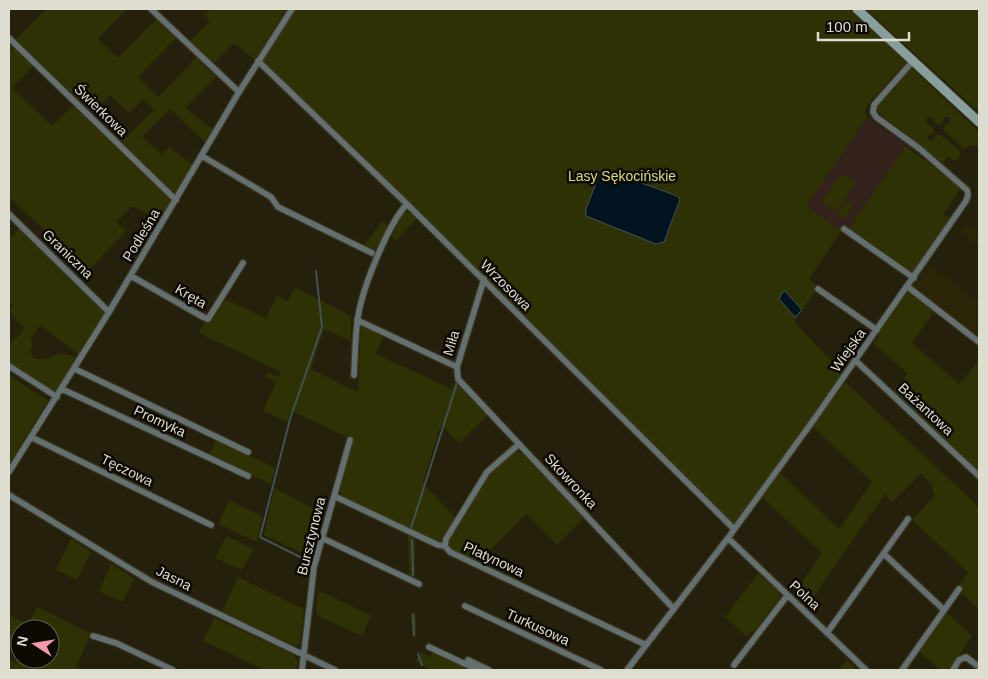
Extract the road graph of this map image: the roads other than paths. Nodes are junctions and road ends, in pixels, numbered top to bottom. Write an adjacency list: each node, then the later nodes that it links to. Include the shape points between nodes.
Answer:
1 (151, 9): 7 (street)
2 (292, 9): 5 (street, Podleśna)
3 (857, 9): 6 (street)
4 (9, 38): 10 (street, Świerkowa)
5 (258, 61): 7 (street, Podleśna); 11 (street, Wrzosowa)
6 (913, 61): 8 (street); 17 (street, Wiejska, via 874,105 873,112 968,192 965,204)
7 (238, 92): 9 (street, Podleśna)
8 (979, 122)
9 (202, 156): 10 (street, Podleśna); 14 (street, via 271,197 278,207)
10 (176, 200): 16 (street, Podleśna)
11 (407, 204): 18 (street, Wrzosowa); 22 (street, via 378,256)
12 (9, 214): 21 (street, Graniczna)
13 (844, 229): 17 (street)
14 (372, 253)
15 (243, 263): 16 (street, Kręta, via 208,319)
16 (131, 276): 21 (street, Podleśna)
17 (914, 278): 19 (street, Wiejska)
18 (484, 279): 27 (street, Miła); 43 (street, Wrzosowa)
19 (908, 287): 23 (street, Wiejska); 24 (street)
20 (818, 289): 23 (street)
21 (109, 312): 28 (street, Podleśna)
22 (357, 320): 27 (street, Miła); 29 (street)
23 (877, 330): 25 (street, Wiejska)
24 (979, 342)
25 (856, 361): 38 (street, Bażantowa); 43 (street, Wiejska)
26 (9, 366): 31 (street)
27 (457, 367): 34 (street, Skowronka, via 458,379)
28 (75, 369): 30 (street, Podleśna); 35 (street)
29 (354, 375)
30 (62, 389): 31 (street, Podleśna); 37 (street, Promyka)
31 (57, 397): 32 (street, Podleśna)
32 (31, 437): 36 (street, Podleśna); 42 (street, Tęczowa)
33 (350, 440): 40 (street, Bursztynowa)
34 (518, 444): 46 (street, via 487,472 446,539); 53 (street, Skowronka)
35 (248, 452)
36 (9, 472)
37 (248, 476)
38 (979, 476)
39 (9, 495): 58 (street, Jasna, via 152,582)
40 (334, 496): 44 (street, Bursztynowa); 46 (street, Platynowa)
41 (908, 519): 47 (street)
42 (211, 525)
43 (734, 529): 45 (street, Wiejska)
44 (322, 538): 48 (street); 58 (street, Bursztynowa, via 313,572)
45 (728, 538): 50 (street, Polna); 53 (street, Wiejska)
46 (445, 546): 56 (street, Platynowa, via 450,552)
47 (884, 554): 52 (street); 54 (street)
48 (419, 584)
49 (959, 589): 70 (street)
50 (787, 596): 54 (street, Polna); 60 (street)
51 (464, 606): 67 (street, Turkusowa)
52 (942, 608)
53 (674, 609): 56 (street, Wiejska)
54 (827, 633): 69 (street, Polna)
55 (93, 636): 62 (street, via 116,642)
56 (646, 645): 68 (street, Wiejska)
57 (429, 647): 65 (street)
58 (304, 654): 63 (street, Bursztynowa); 64 (street, Jasna)
59 (468, 660): 66 (street)
60 (734, 665)
61 (979, 667): 71 (street, via 966,657 959,660)
62 (173, 670)
63 (302, 670)
64 (335, 670)
65 (478, 670)
66 (489, 670)
67 (601, 670)
68 (627, 670)
69 (866, 670)
70 (902, 670)
71 (952, 670)

